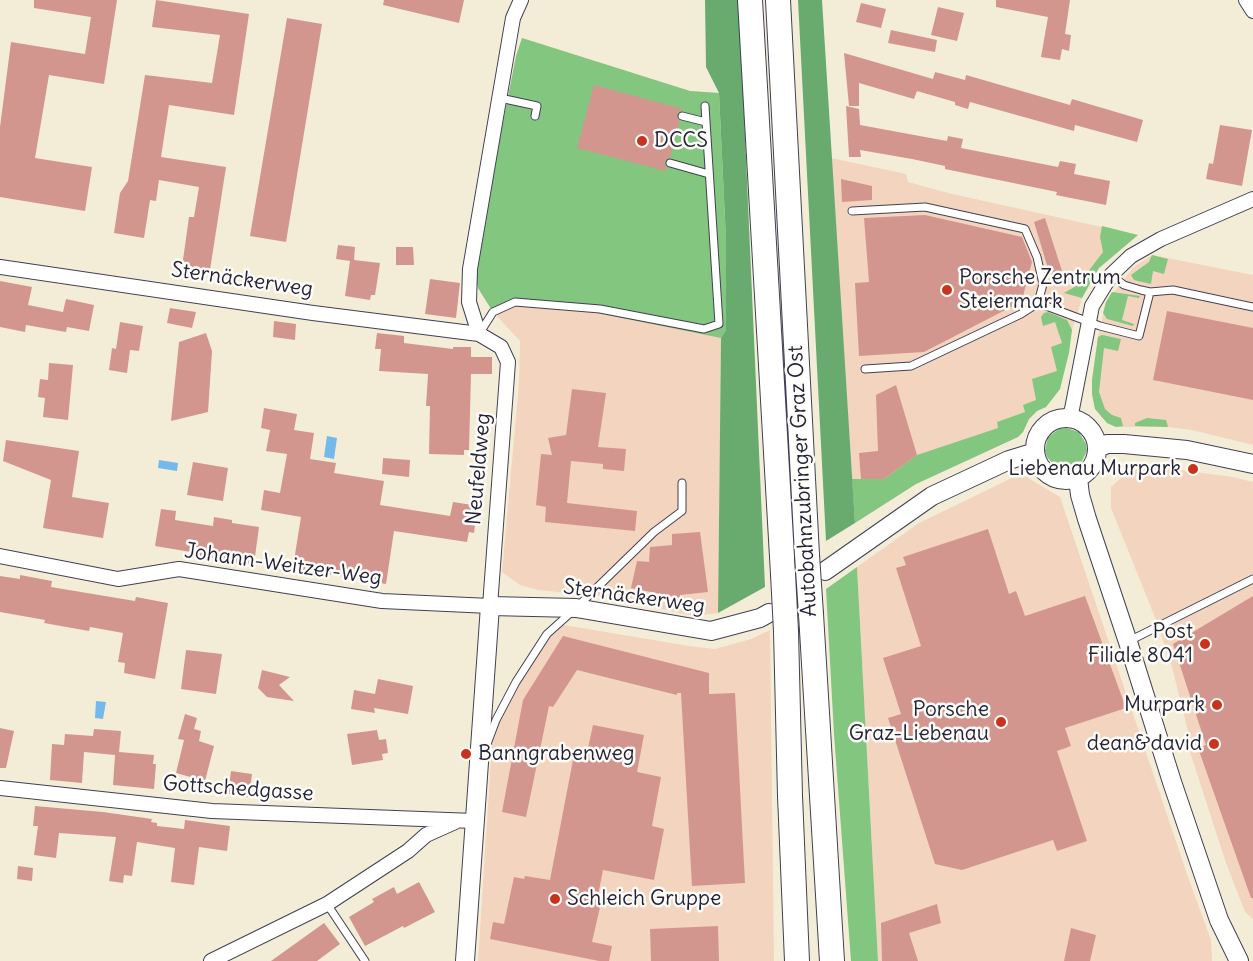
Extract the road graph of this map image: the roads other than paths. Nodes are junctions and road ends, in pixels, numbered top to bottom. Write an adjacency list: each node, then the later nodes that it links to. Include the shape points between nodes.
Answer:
1 (521, 0): 6 (street, via 513,18)
2 (750, 0): 39 (highway, Autobahnzubringer Graz Ost, bridge, via 786,631)
3 (778, 0): 47 (highway, Autobahnzubringer Graz Ost, bridge)
4 (1246, 0): 5 (street)
5 (1253, 11)
6 (500, 98): 8 (lane, via 537,106); 21 (street, via 470,269 469,302)
7 (705, 106): 10 (lane)
8 (535, 116)
9 (682, 116): 10 (lane)
10 (706, 122): 12 (lane)
11 (670, 163): 12 (lane)
12 (710, 174): 21 (lane, via 719,324 704,329 600,309 515,302 493,312)
13 (1253, 199): 16 (street, via 1161,239 1131,256)
14 (852, 210): 18 (lane, via 925,207 1025,229 1043,284)
15 (0, 267): 21 (street, Sternäckerweg)
16 (1111, 275): 17 (lane, via 1124,285); 20 (street, via 1096,297)
17 (1150, 292): 19 (lane, via 1173,290); 20 (lane, via 1139,336)
18 (1038, 303): 20 (lane); 22 (lane, via 911,366)
19 (1253, 307)
20 (1088, 321): 23 (street)
21 (479, 334): 32 (street, Neufeldweg, via 501,347 508,362)
22 (865, 369)
23 (1069, 418): 24 (main road, via 1083,422 1093,433); 25 (main road, via 1048,423 1035,441)
24 (1098, 448): 26 (main road, via 1124,444 1187,450); 27 (main road, via 1093,466)
25 (1035, 452): 27 (main road, via 1040,466 1050,476); 30 (main road, via 932,496)
26 (1253, 464)
27 (1078, 478): 35 (main road, via 1087,519)
28 (682, 483): 33 (lane, via 682,511 654,532)
29 (0, 556): 32 (street, Johann-Weitzer-Weg, via 118,579 179,569 382,601)
30 (825, 571)
31 (1253, 579): 35 (lane)
32 (490, 606): 33 (main road, Sternäckerweg); 36 (main road, Neufeldweg)
33 (576, 608): 34 (main road, Sternäckerweg, via 711,631); 36 (lane, via 547,634 533,653 496,720)
34 (768, 613)
35 (1128, 642): 41 (main road)
36 (478, 766): 38 (main road, Neufeldweg)
37 (0, 788): 38 (street, Gottschedgasse, via 212,811)
38 (465, 821): 40 (street, via 426,835); 44 (main road, Neufeldweg)
39 (792, 859): 45 (highway, via 781,880); 46 (highway, Autobahnzubringer Graz Ost)
40 (327, 904): 42 (street); 43 (lane)
41 (1219, 920): 48 (main road); 49 (main road)
42 (211, 961)
43 (365, 961)
44 (465, 961)
45 (782, 961)
46 (797, 961)
47 (832, 961)
48 (1225, 961)
49 (1239, 961)

